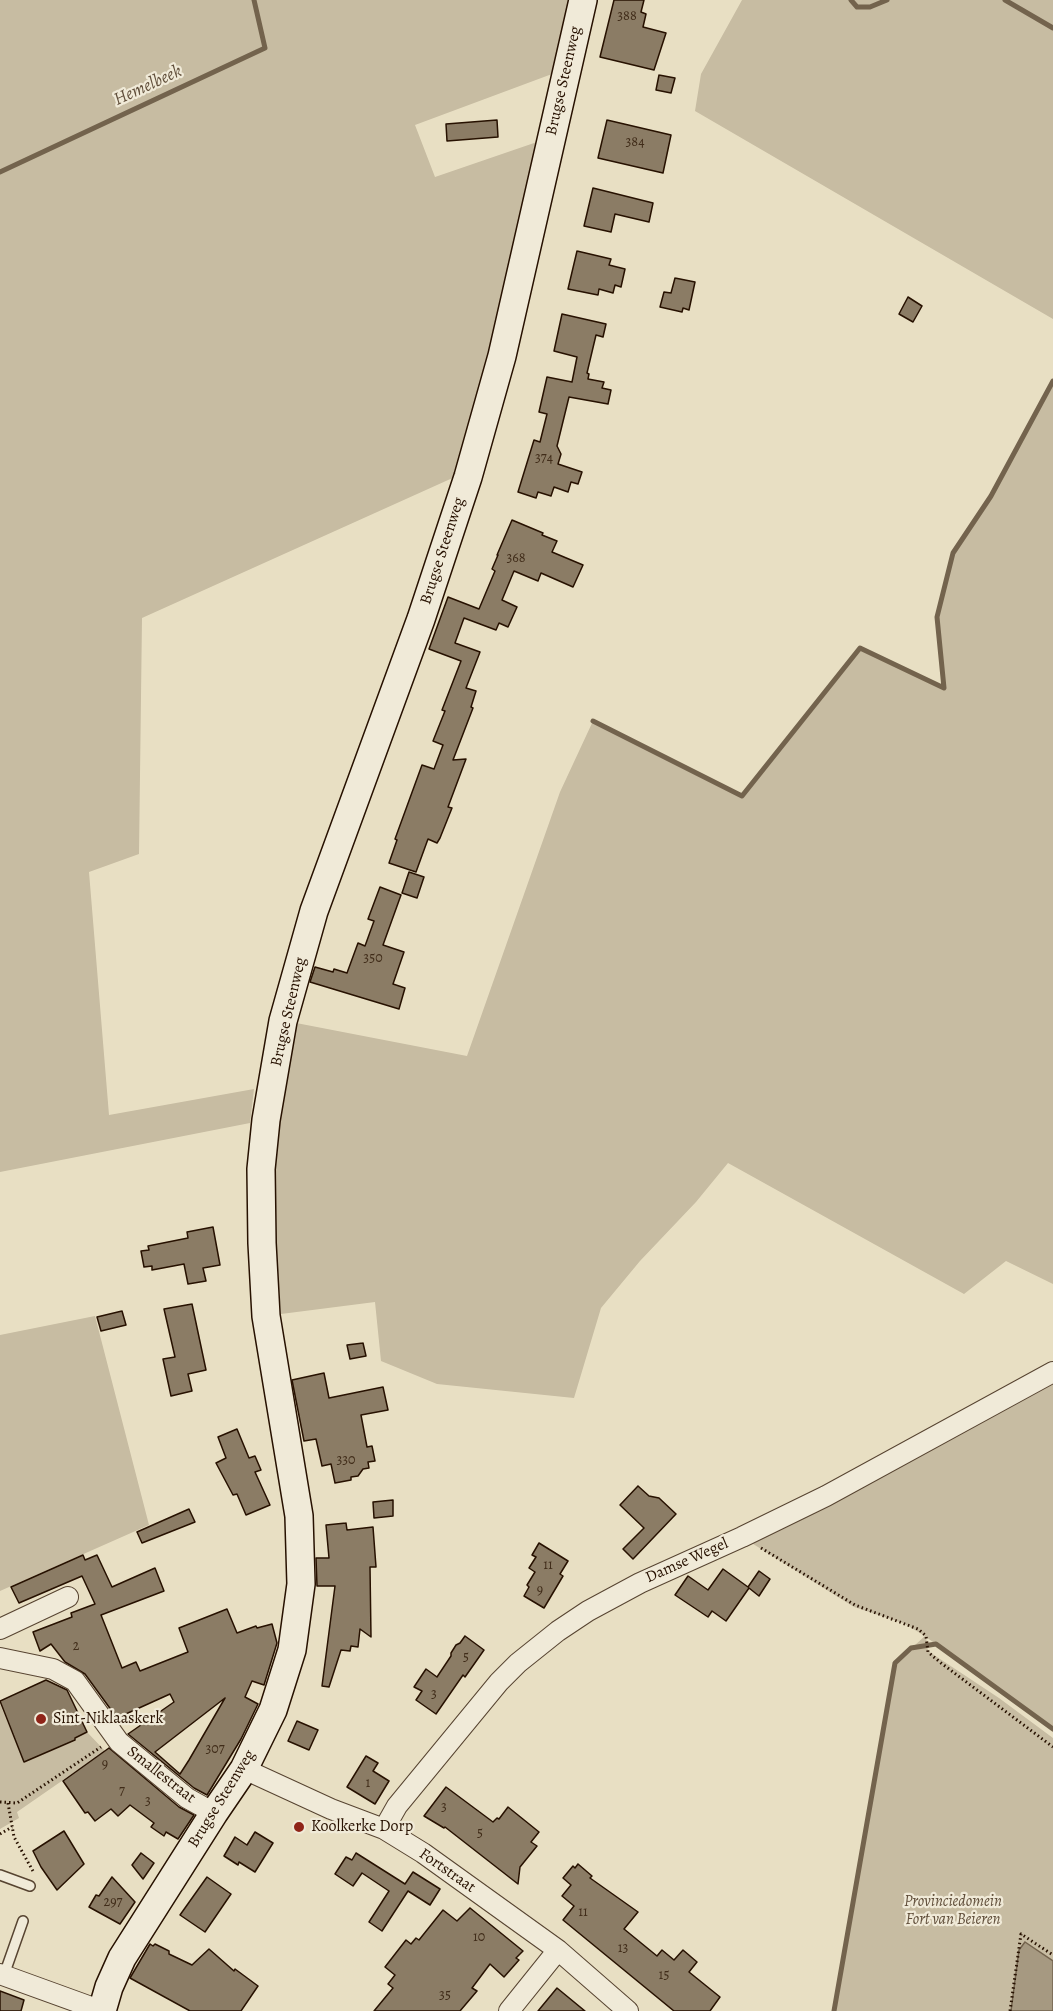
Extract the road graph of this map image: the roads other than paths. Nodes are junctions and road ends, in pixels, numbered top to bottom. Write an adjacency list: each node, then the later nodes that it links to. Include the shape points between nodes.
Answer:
1 (583, 0): 6 (main road, Brugse Steenweg, via 502,356 468,477 421,619 314,911 283,1021 261,1169 262,1243 266,1316 299,1516 301,1584 292,1650 273,1710)
2 (1053, 1372): 8 (street, Damse Wegel, via 826,1496 588,1611 541,1644 499,1682 397,1806)
3 (68, 1597): 4 (street)
4 (0, 1629)
5 (0, 1658): 7 (street, Smallestraat, via 53,1669 75,1681 115,1738 187,1798)
6 (244, 1769): 7 (main road, Brugse Steenweg); 8 (street, Fortstraat)
7 (214, 1813): 14 (main road, Brugse Steenweg, via 122,1958)
8 (384, 1829): 12 (street, Fortstraat, via 423,1852)
9 (0, 1875): 10 (lane)
10 (30, 1886)
11 (23, 1921): 13 (lane)
12 (558, 1950): 15 (street); 16 (street, Fortstraat)
13 (2, 1975): 14 (street)
14 (102, 2011)
15 (509, 2011)
16 (628, 2011)

